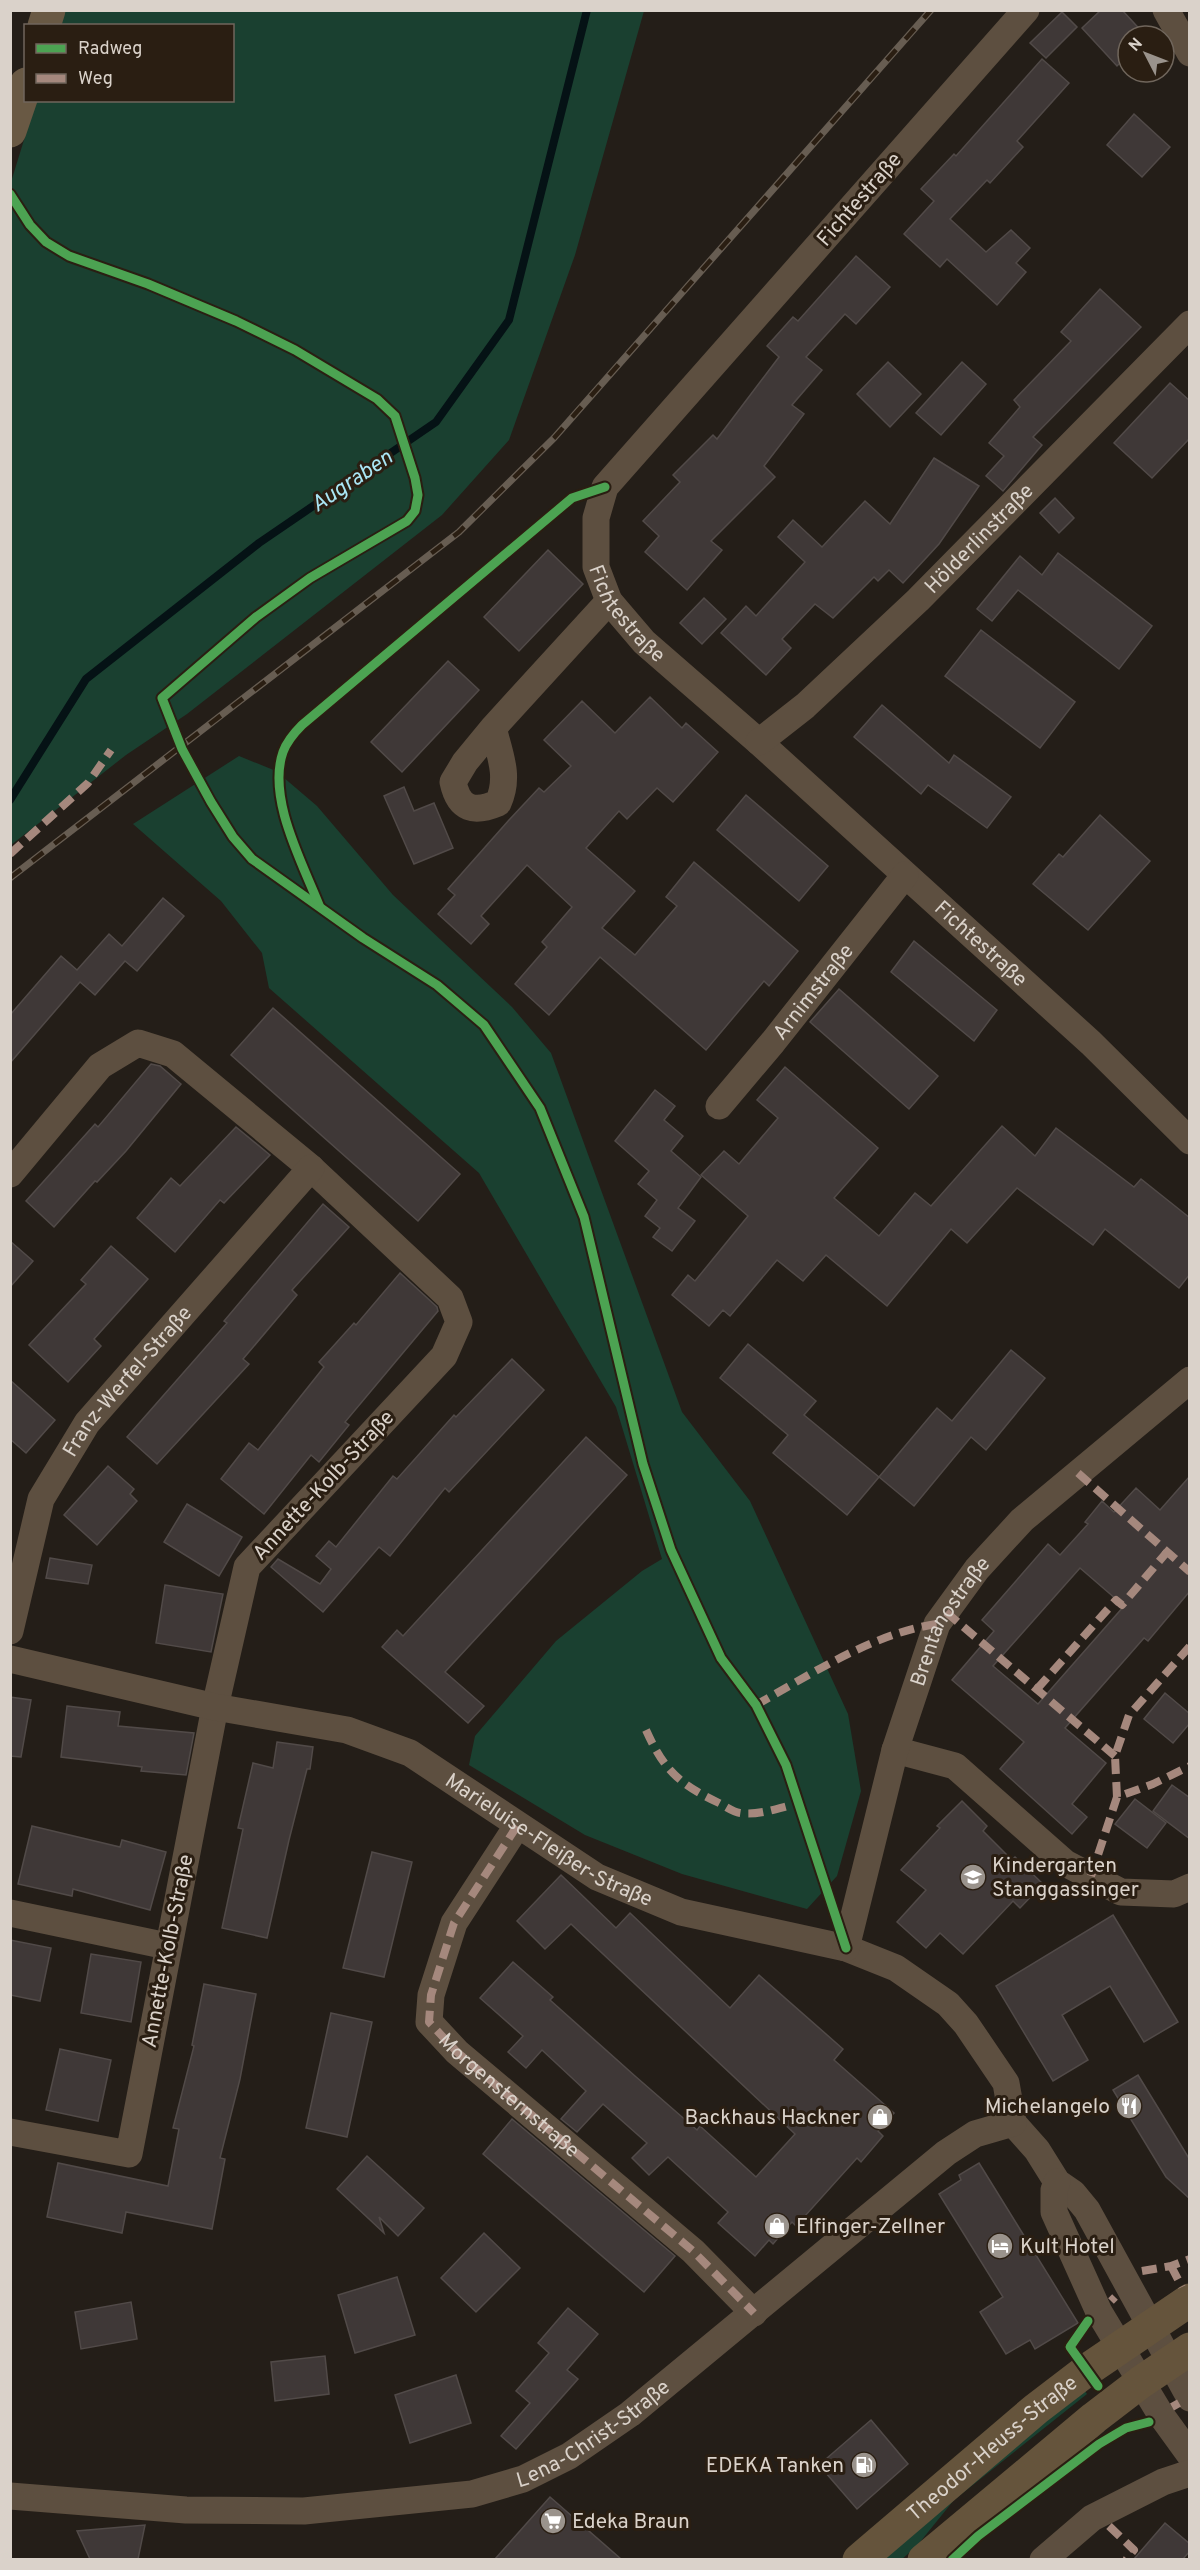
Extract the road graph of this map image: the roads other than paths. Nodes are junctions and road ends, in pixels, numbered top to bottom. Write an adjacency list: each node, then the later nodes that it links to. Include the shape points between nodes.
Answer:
1 (1026, 10): 7 (street, Fichtestraße, via 605,487 596,518 596,567)
2 (1166, 10): 3 (street)
3 (1190, 52)
4 (24, 90): 5 (street)
5 (10, 131)
6 (1190, 324): 9 (street, Hölderlinstraße, via 918,600 806,706)
7 (609, 601): 8 (street); 9 (street, Fichtestraße, via 644,642)
8 (493, 728)
9 (759, 742): 10 (street, Fichtestraße)
10 (905, 875): 11 (street, Arnimstraße); 12 (street, Fichtestraße, via 1091,1043)
11 (718, 1106)
12 (1190, 1141)
13 (311, 1168): 14 (street, Annette-Kolb-Straße, via 173,1054 138,1043 100,1066); 16 (street, Franz-Werfel-Straße, via 87,1423 41,1499); 18 (street, Annette-Kolb-Straße, via 450,1298 459,1322 444,1356 247,1567)
14 (10, 1174)
15 (1190, 1380): 19 (street, Brentanostraße, via 1022,1520 977,1569 936,1624)
16 (10, 1631)
17 (10, 1659): 18 (street, Marieluise-Fleißer-Straße)
18 (214, 1707): 20 (street, Marieluise-Fleißer-Straße, via 347,1730 410,1754); 23 (street, Annette-Kolb-Straße)
19 (895, 1750): 21 (street, via 955,1766 1065,1863 1121,1892 1174,1894); 24 (street, Brentanostraße)
20 (518, 1826): 24 (street, Marieluise-Fleißer-Straße, via 597,1877 681,1912); 29 (street, Morgensternstraße, via 454,1923 431,1995 429,2022 457,2052 693,2251)
21 (1190, 1887)
22 (10, 1913): 23 (street)
23 (167, 1946): 26 (street, Annette-Kolb-Straße, via 129,2154)
24 (846, 1948): 25 (street, Marieluise-Fleißer-Straße, via 896,1968 948,2004 977,2038 1006,2083)
25 (1013, 2123): 27 (street); 29 (street, Lena-Christ-Straße, via 975,2134 946,2153)
26 (10, 2132)
27 (1058, 2182): 30 (street, via 1087,2210); 31 (street, via 1054,2212 1099,2312)
28 (1190, 2300): 30 (main road, Theodor-Heuss-Straße)
29 (754, 2313): 37 (street, Lena-Christ-Straße, via 600,2436 544,2470 502,2487 472,2494 304,2511 186,2510)
30 (1151, 2326): 31 (main road, Theodor-Heuss-Straße); 32 (street)
31 (1120, 2347): 33 (street); 38 (main road, Theodor-Heuss-Straße, via 1036,2409)
32 (1180, 2355): 33 (main road, Theodor-Heuss-Straße); 34 (street)
33 (1141, 2382): 35 (street); 39 (main road, Theodor-Heuss-Straße)
34 (1190, 2398)
35 (1190, 2455)
36 (1190, 2473): 40 (street, via 1162,2482 1092,2518)
37 (10, 2496)
38 (859, 2559)
39 (924, 2559)
40 (1043, 2559)

